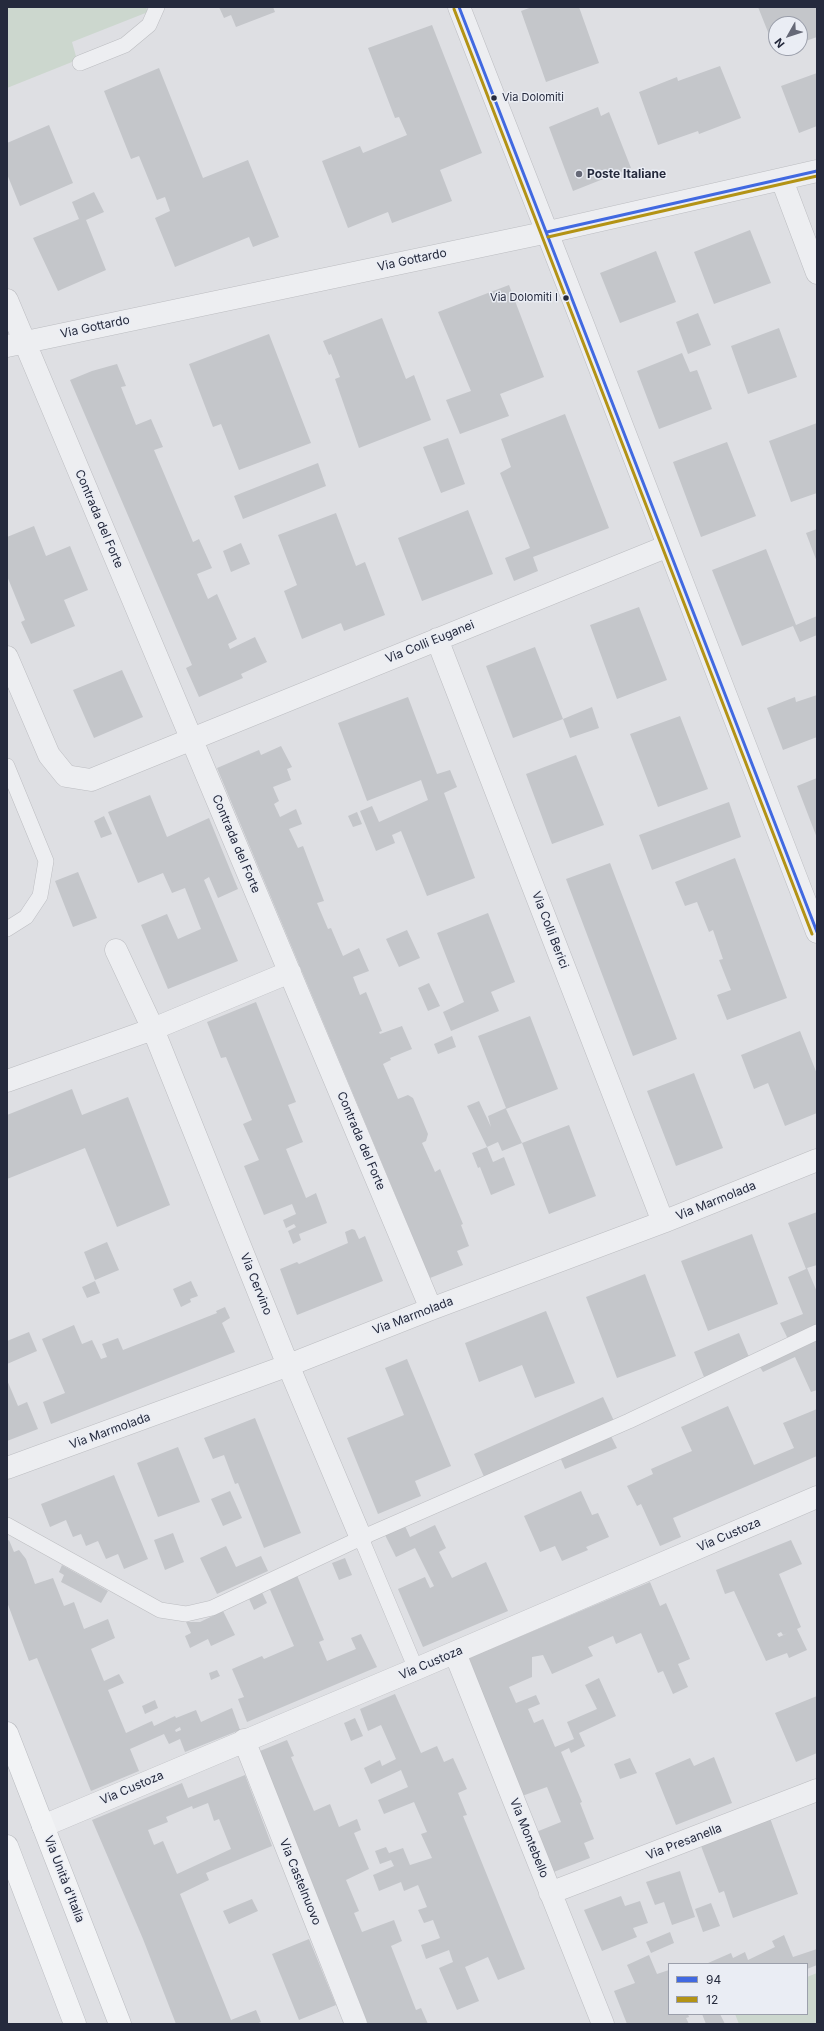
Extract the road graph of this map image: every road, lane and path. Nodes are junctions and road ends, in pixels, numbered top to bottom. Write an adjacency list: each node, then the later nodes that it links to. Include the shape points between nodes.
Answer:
1 (157, 7): 3 (lane, via 149,25 124,45)
2 (459, 7): 6 (street)
3 (80, 64)
4 (817, 171): 5 (street, Via Gottardo)
5 (782, 180): 6 (street, Via Gottardo); 7 (street)
6 (547, 232): 9 (street, Via Gottardo); 10 (street)
7 (817, 273)
8 (7, 300): 9 (street, Contrada del Forte)
9 (16, 344): 13 (street, Contrada del Forte)
10 (668, 546): 11 (street, Via Colli Euganei); 16 (street)
11 (437, 639): 13 (street, Via Colli Euganei); 22 (street, Via Colli Berici)
12 (7, 657): 13 (street, via 49,755 66,776 91,780)
13 (192, 738): 18 (street, Contrada del Forte)
14 (7, 766): 15 (lane, via 46,861 40,896 26,917)
15 (7, 929)
16 (817, 932)
17 (116, 950): 19 (street, Via Cervino)
18 (290, 972): 19 (street); 23 (street, Contrada del Forte)
19 (153, 1029): 20 (street); 25 (street, Via Cervino)
20 (7, 1081)
21 (817, 1160): 22 (street, Via Marmolada)
22 (662, 1222): 23 (street, Via Marmolada)
23 (431, 1309): 25 (street, Via Marmolada)
24 (817, 1332): 29 (lane, via 629,1421)
25 (289, 1365): 26 (street, Via Marmolada); 29 (street, Via Cervino)
26 (7, 1468)
27 (817, 1497): 30 (street, Via Custoza)
28 (7, 1525): 29 (lane, via 160,1610 186,1614 212,1608)
29 (361, 1538): 31 (lane)
30 (455, 1653): 31 (street, Via Custoza); 37 (street, Via Montebello)
31 (416, 1669): 33 (street, Via Custoza)
32 (7, 1733): 35 (main road, Via Unità d'Italia)
33 (244, 1740): 35 (street, Via Custoza); 40 (street, Via Castelnuovo)
34 (817, 1790): 37 (street, Via Presanella)
35 (43, 1826): 39 (main road, Via Unità d'Italia)
36 (7, 1846): 38 (main road)
37 (550, 1893): 41 (street, Via Montebello)
38 (75, 2024)
39 (120, 2024)
40 (356, 2024)
41 (603, 2024)

